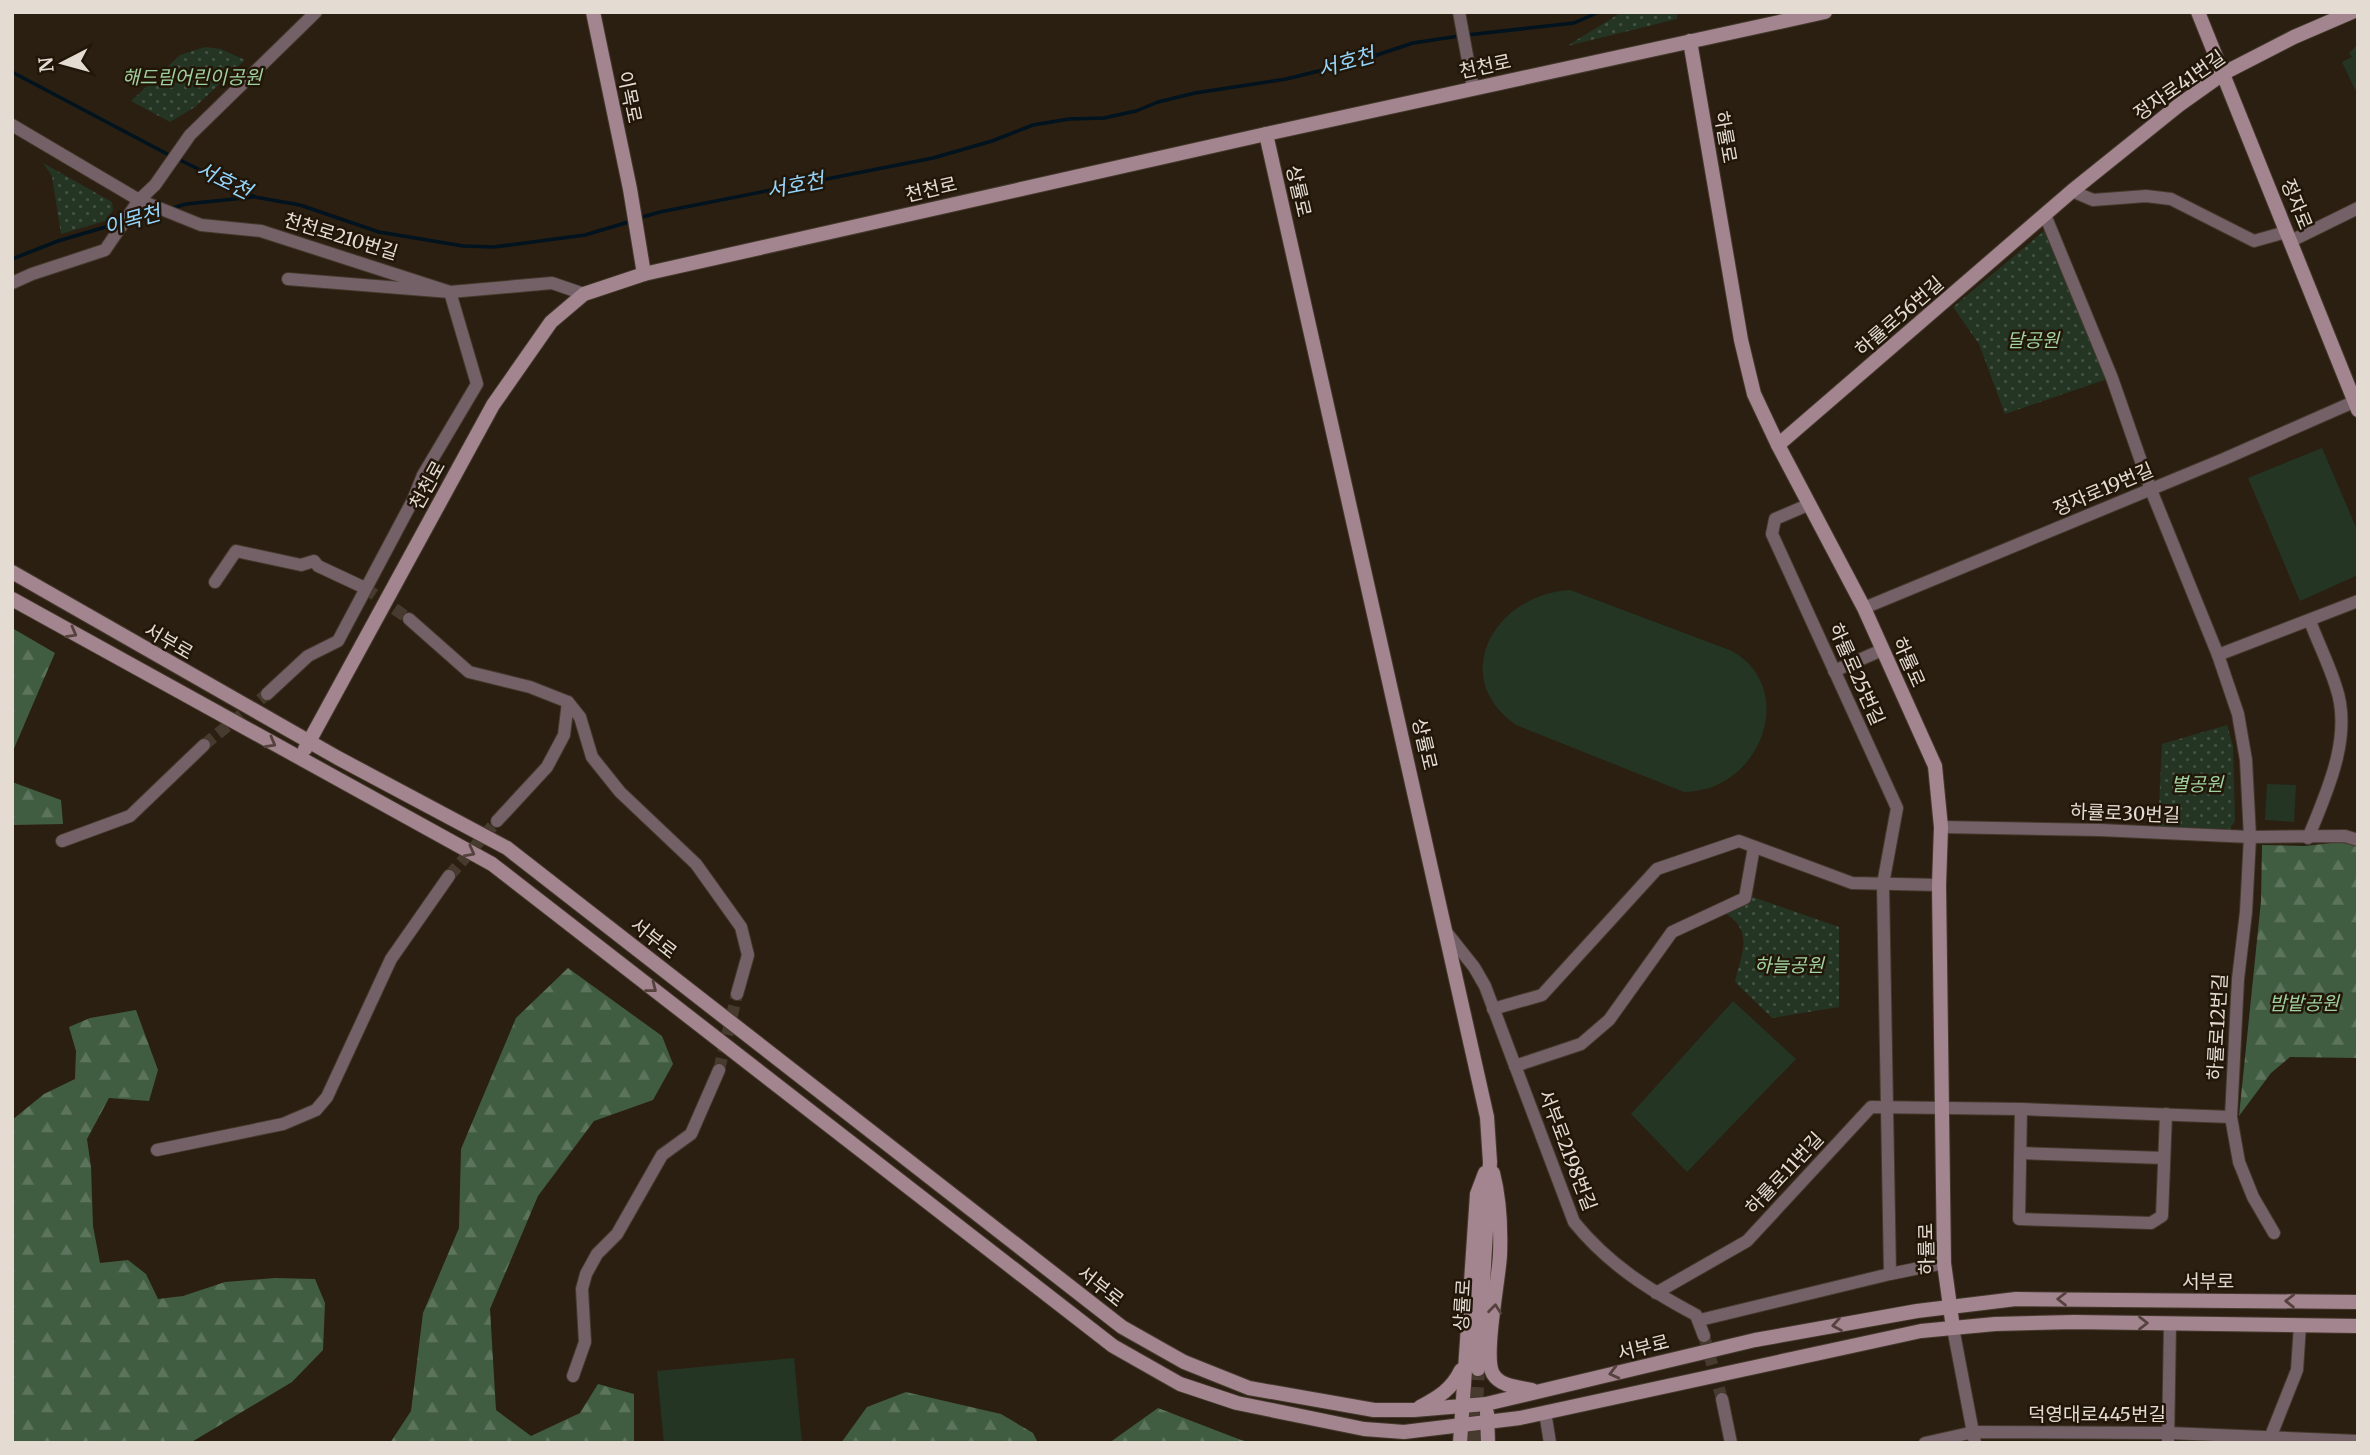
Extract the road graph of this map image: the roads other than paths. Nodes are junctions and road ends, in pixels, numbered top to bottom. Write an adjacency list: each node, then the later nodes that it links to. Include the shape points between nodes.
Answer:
1 (316, 12): 13 (street, via 190,135)
2 (593, 12): 17 (street, 이목로)
3 (1459, 12): 9 (street)
4 (1825, 12): 7 (street, 천천로)
5 (2198, 12): 8 (street, 정자로)
6 (2352, 12): 8 (street, 정자로41번길)
7 (1690, 40): 9 (street, 천천로); 23 (street, 하률로, via 1741,340 1754,394)
8 (2224, 73): 12 (street, 정자로41번길); 16 (street, 정자로)
9 (1473, 88): 11 (street, 천천로)
10 (12, 125): 13 (street, 천천로210번길)
11 (1266, 134): 17 (street, 천천로); 52 (street, 상률로)
12 (2071, 191): 15 (street, 정자로41번길); 16 (street, via 2093,200 2171,198 2254,241)
13 (139, 200): 19 (street, via 105,250); 20 (street, 천천로210번길, via 201,225 261,232)
14 (2358, 208): 16 (street)
15 (2045, 215): 23 (street, 하률로56번길); 24 (street, 하률로12번길, via 2112,377)
16 (2289, 237): 22 (street, 정자로)
17 (644, 274): 21 (street, 천천로)
18 (288, 279): 20 (street, 천천로210번길)
19 (12, 283)
20 (450, 292): 21 (street, 천천로210번길, via 552,283); 28 (street, via 477,384 423,475)
21 (584, 294): 39 (street, 천천로, via 551,323 493,405)
22 (2357, 404): 24 (street, 정자로19번길)
23 (1778, 445): 25 (street, 하률로)
24 (2151, 489): 31 (street, 정자로19번길); 35 (street, 하률로12번길)
25 (1810, 505): 31 (street, 하률로); 36 (street, 하률로25번길, via 1775,519 1772,534)
26 (12, 572): 39 (street, 서부로)
27 (215, 582): 28 (street, via 236,551 301,565 314,561)
28 (365, 588): 37 (street, via 338,641 308,656)
29 (12, 599): 41 (street, 서부로, one-way to 41)
30 (2358, 601): 33 (street)
31 (1864, 608): 34 (street, 하률로)
32 (409, 619): 38 (street, via 469,672)
33 (2310, 621): 35 (street); 45 (street, via 2337,688 2343,730)
34 (1882, 650): 36 (street); 43 (street, 하률로, via 1935,766)
35 (2218, 655): 44 (street, 하률로12번길, via 2238,714)
36 (1834, 671): 50 (street, 하률로25번길, via 1897,808)
37 (267, 694)
38 (568, 702): 42 (street, via 564,735 547,767); 53 (street, via 580,717 592,757 620,792 696,863 741,927 748,955)
39 (309, 742): 41 (street, 천천로); 84 (street, 서부로, via 507,848 1122,1326 1185,1363 1249,1388 1374,1410)
40 (204, 745): 47 (street, via 130,816)
41 (299, 759): 88 (street, 서부로, one-way to 88, via 492,864 1113,1346 1180,1384 1237,1403 1364,1429)
42 (497, 821)
43 (1941, 827): 44 (street, 하률로30번길); 51 (street, 하률로)
44 (2250, 837): 45 (street, 하률로30번길); 61 (street, 하률로12번길)
45 (2308, 838): 46 (street, 하률로30번길)
46 (2358, 840)
47 (62, 841)
48 (1754, 847): 50 (street, via 1852,883); 54 (street, via 1739,841 1657,869 1542,995); 55 (street, via 1745,898 1672,932 1609,1020 1581,1044)
49 (449, 876): 62 (street, via 391,959 327,1097 316,1110 283,1124)
50 (1883, 884): 51 (street); 57 (street, 하률로25번길)
51 (1939, 885): 58 (street, 하률로)
52 (1447, 933): 54 (street, 서부로2198번길, via 1474,967); 65 (street, 상률로, via 1488,1117)
53 (737, 994)
54 (1493, 1009): 55 (street, 서부로2198번길)
55 (1515, 1066): 69 (street, 서부로2198번길, via 1574,1222 1614,1264)
56 (719, 1070): 79 (street, via 691,1134 662,1155 617,1234 597,1254 586,1274 582,1289 585,1342)
57 (1887, 1107): 58 (street, 하률로11번길); 68 (street, 하률로25번길); 69 (street, 하률로11번길, via 1871,1107 1747,1241)
58 (1943, 1107): 59 (street); 67 (street, 하률로)
59 (2021, 1109): 60 (street); 63 (street)
60 (2166, 1114): 61 (street); 64 (street)
61 (2231, 1117): 66 (street, 하률로12번길, via 2239,1162)
62 (157, 1150)
63 (2021, 1153): 64 (street); 64 (street, via 2019,1219 2151,1223 2162,1216)
64 (2164, 1158)
65 (1490, 1162): 78 (street, 상률로); 80 (street, one-way to 65, via 1504,1385 1493,1374 1490,1356 1500,1255 1499,1194)
66 (2274, 1233)
67 (1944, 1263): 68 (street); 71 (street, 하률로)
68 (1889, 1274): 72 (street)
69 (1656, 1293): 72 (street, 서부로2198번길)
70 (2358, 1302): 71 (street, 서부로, one-way to 71, via 2016,1298)
71 (1949, 1307): 76 (street, 하률로); 80 (street, 서부로, one-way to 80, via 1755,1339)
72 (1700, 1320): 77 (street)
73 (2170, 1323): 74 (street, 서부로); 76 (street, 서부로, one-way to 73); 90 (street)
74 (2300, 1325): 75 (street, 서부로); 91 (street, via 2297,1370)
75 (2358, 1326)
76 (1953, 1328): 85 (street, 서부로); 89 (street)
77 (1704, 1336)
78 (1471, 1366): 83 (street, 상률로); 84 (street, via 1440,1396)
79 (573, 1376)
80 (1540, 1391): 82 (street, 서부로)
81 (1722, 1399): 97 (street)
82 (1486, 1404): 83 (street, 서부로); 86 (street)
83 (1462, 1407): 84 (street, 서부로); 87 (street, 상률로)
84 (1415, 1410)
85 (1545, 1412): 86 (street, 서부로); 96 (street)
86 (1488, 1422): 87 (street, 서부로); 95 (street)
87 (1461, 1425): 88 (street, 서부로); 94 (street, 상률로)
88 (1404, 1432): 93 (street)
89 (1975, 1437): 90 (street, 덕영대로445번길); 98 (street, 덕영대로445번길)
90 (2169, 1438): 91 (street, 덕영대로445번길)
91 (2270, 1438): 92 (street, 덕영대로445번길)
92 (2358, 1441)
93 (1418, 1443)
94 (1460, 1443)
95 (1488, 1443)
96 (1550, 1443)
97 (1731, 1443)
98 (1925, 1443)

